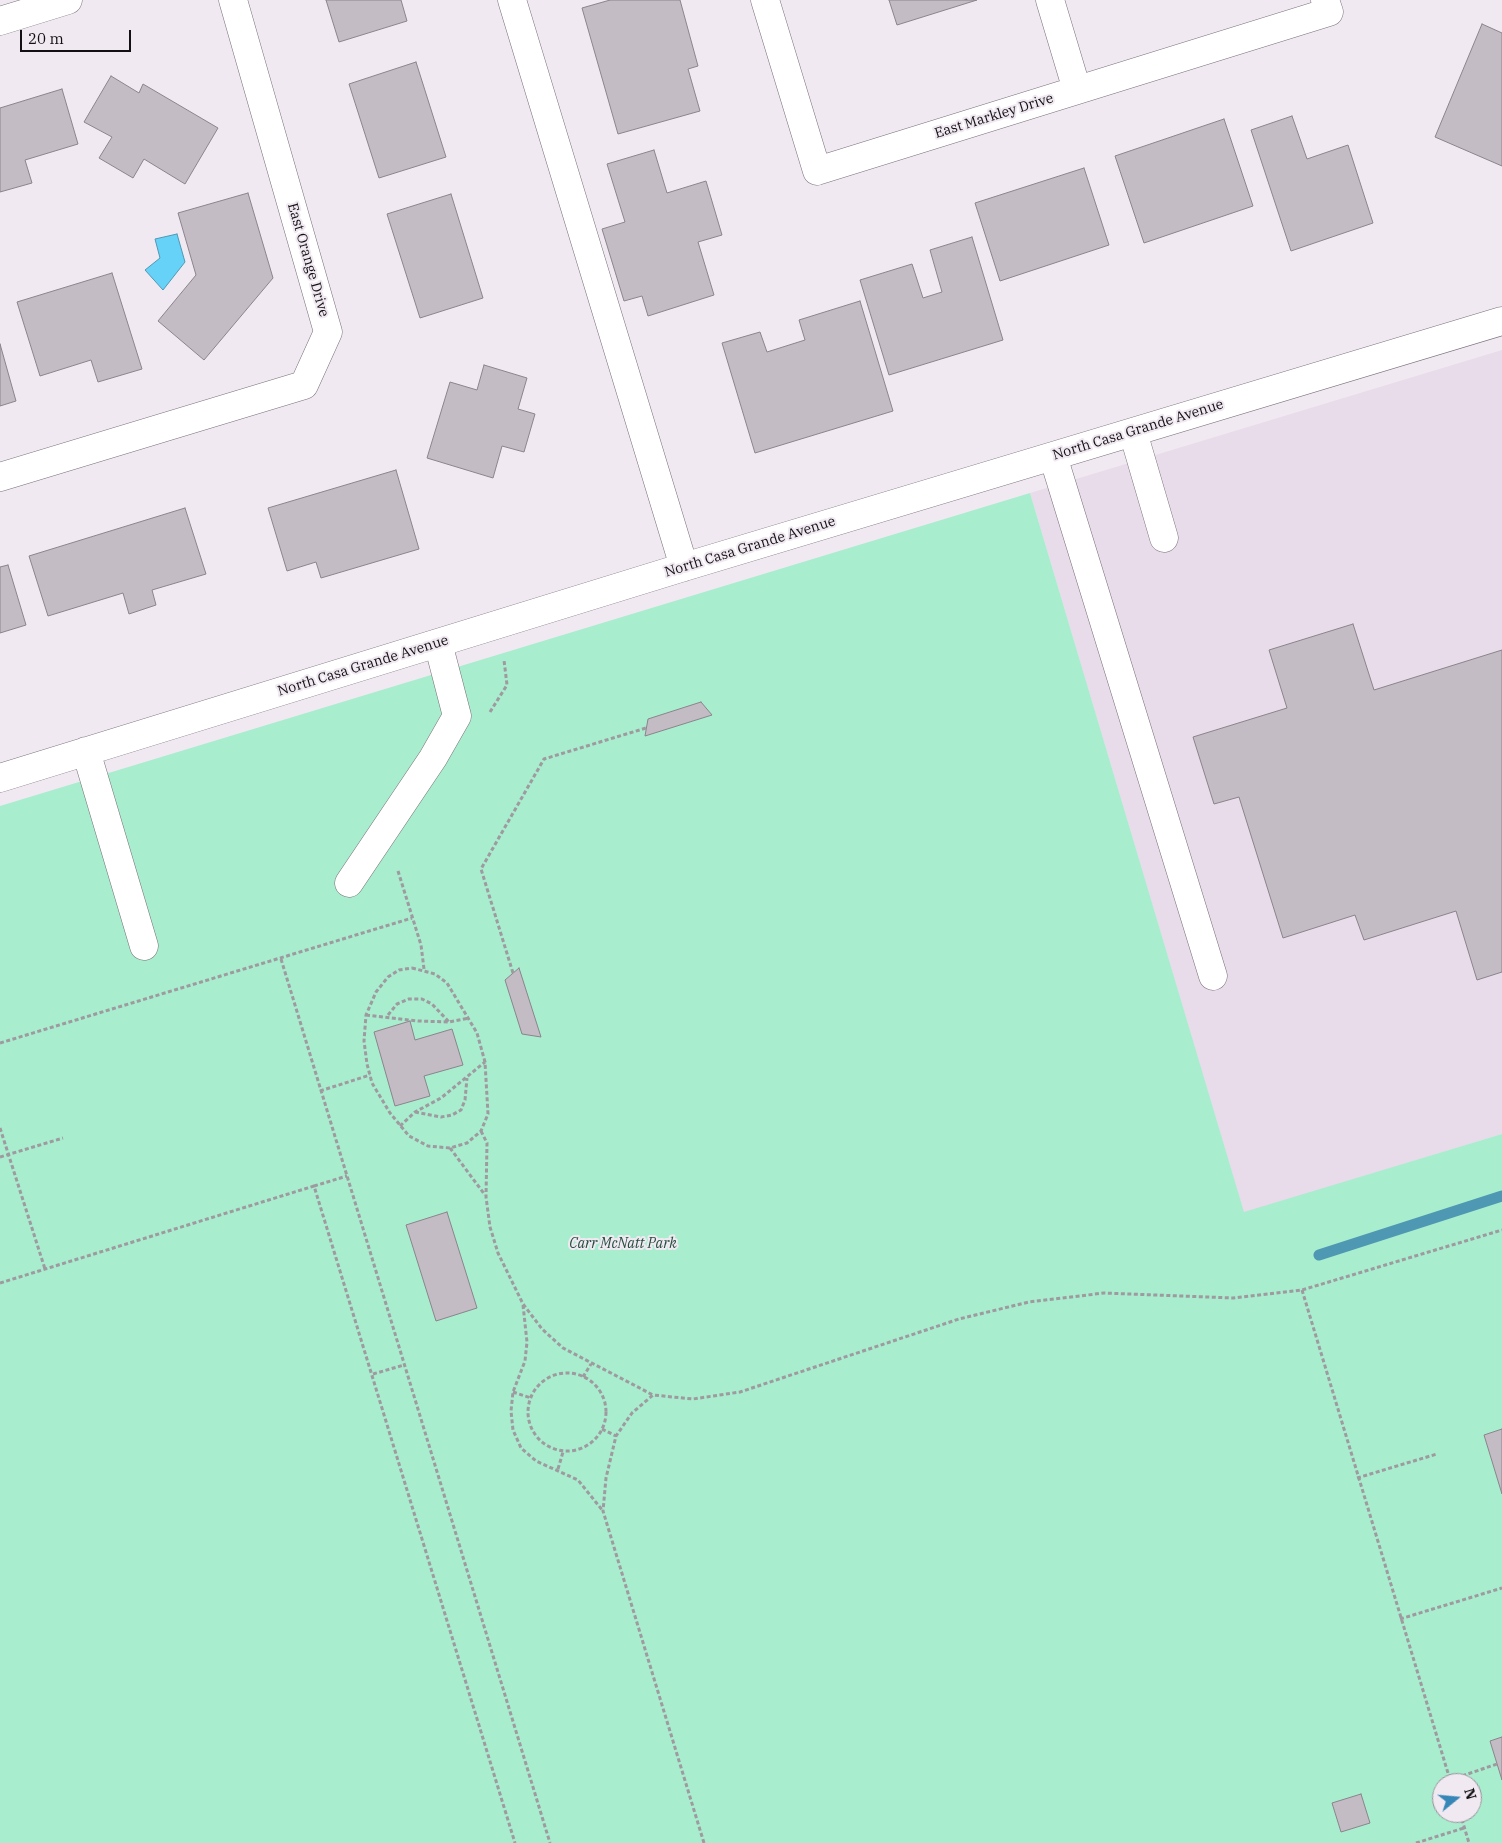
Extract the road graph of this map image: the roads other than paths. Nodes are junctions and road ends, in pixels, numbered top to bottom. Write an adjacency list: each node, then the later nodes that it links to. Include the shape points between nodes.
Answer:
1 (68, 0): 7 (street)
2 (233, 0): 12 (street, East Orange Drive, via 328,332 304,385)
3 (512, 0): 14 (street)
4 (765, 0): 8 (street, East Markley Drive, via 817,171)
5 (1050, 0): 8 (street)
6 (1325, 0): 8 (street, East Markley Drive, via 1329,12)
7 (0, 20)
8 (1077, 90)
9 (1500, 328): 10 (street, North Casa Grande Avenue)
10 (1133, 432): 11 (street, North Casa Grande Avenue); 13 (street)
11 (1053, 456): 14 (street, North Casa Grande Avenue); 20 (street)
12 (0, 477)
13 (1164, 538)
14 (684, 567): 15 (street, North Casa Grande Avenue)
15 (438, 643): 16 (street, North Casa Grande Avenue); 18 (street, via 457,716)
16 (86, 751): 17 (street, North Casa Grande Avenue); 19 (street)
17 (0, 778)
18 (349, 883)
19 (144, 946)
20 (1214, 976)

